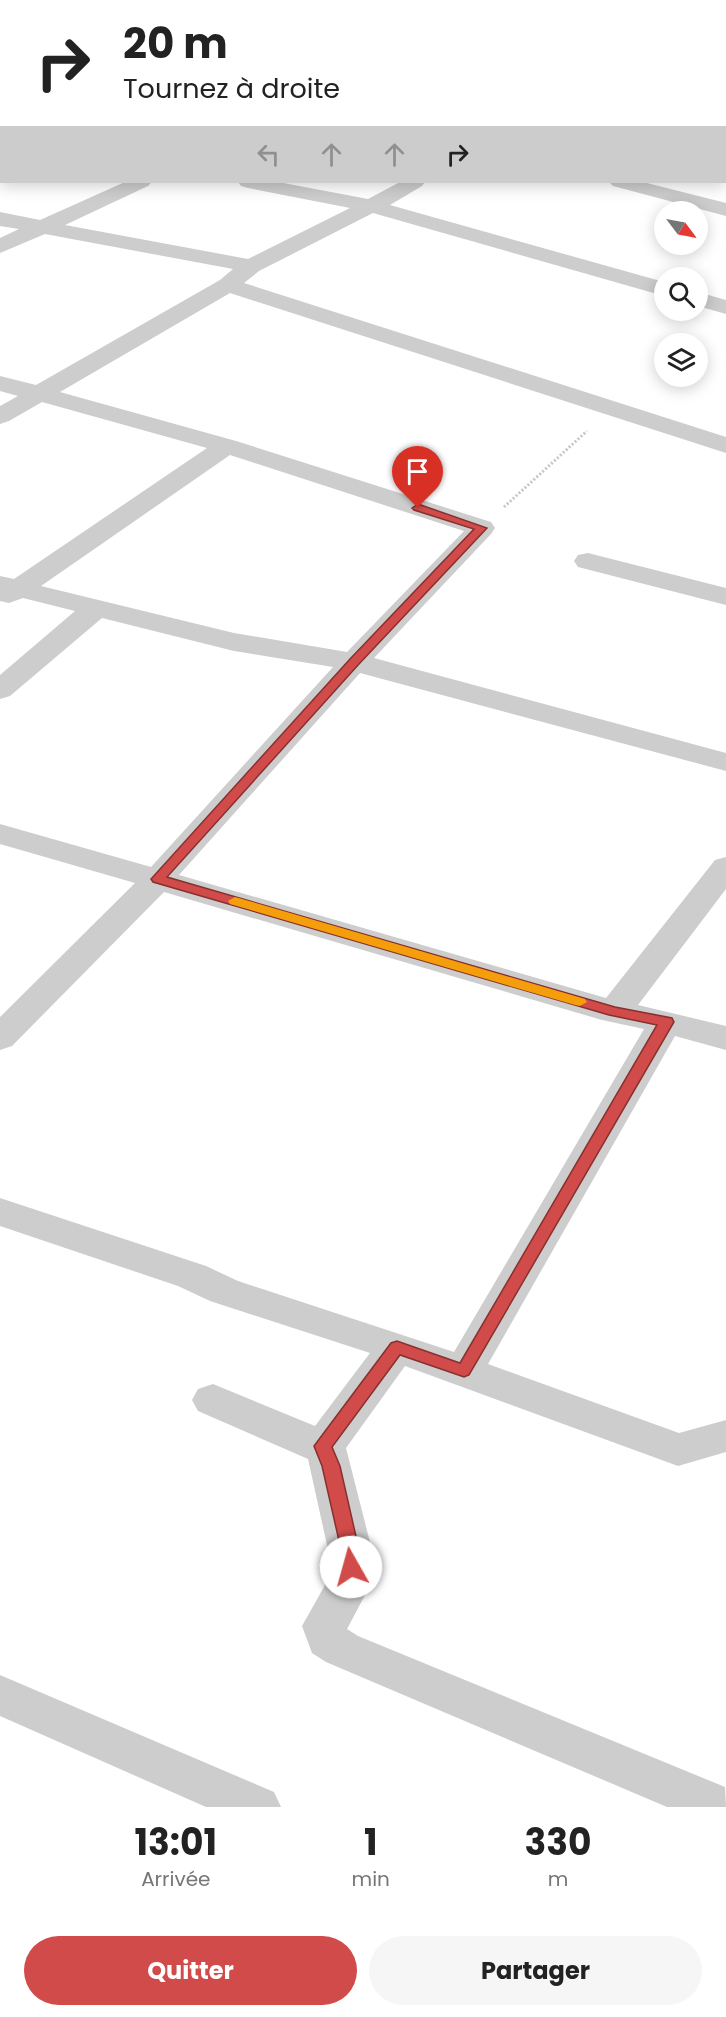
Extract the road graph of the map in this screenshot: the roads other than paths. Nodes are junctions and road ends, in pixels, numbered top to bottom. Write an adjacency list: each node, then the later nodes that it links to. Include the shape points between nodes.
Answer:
1 (139, 183): 9 (street)
2 (253, 183): 6 (street)
3 (414, 183): 6 (street)
4 (630, 183): 5 (street)
5 (661, 186): 7 (street)
6 (371, 207): 11 (street); 13 (street)
7 (726, 210)
8 (0, 219): 9 (street)
9 (39, 227): 10 (street); 11 (street)
10 (0, 246)
11 (251, 266): 12 (street)
12 (228, 285): 17 (street); 20 (street)
13 (654, 286)
14 (708, 302): 15 (street)
15 (726, 307)
16 (0, 383): 17 (street)
17 (39, 394): 18 (street); 19 (street)
18 (0, 416)
19 (227, 446): 22 (street); 25 (street, via 482,528)
20 (726, 446)
21 (588, 561): 23 (street)
22 (6, 591): 24 (street)
23 (726, 597)
24 (97, 607): 25 (street, via 234,642); 26 (street)
25 (354, 662): 27 (street); 30 (street)
26 (0, 690)
27 (726, 762)
28 (0, 834): 30 (street)
29 (726, 867): 31 (street)
30 (158, 879): 31 (street); 33 (street)
31 (614, 1012): 32 (street)
32 (666, 1022): 34 (street); 37 (street)
33 (0, 1038)
34 (726, 1038)
35 (0, 1212): 36 (street)
36 (397, 1347): 37 (street); 40 (street)
37 (464, 1371): 39 (street, via 678,1450)
38 (213, 1400): 40 (street)
39 (726, 1436)
40 (323, 1446): 43 (street, via 351,1554 351,1580 324,1626 328,1640)
41 (0, 1695): 42 (street)
42 (257, 1807)
43 (714, 1807)

